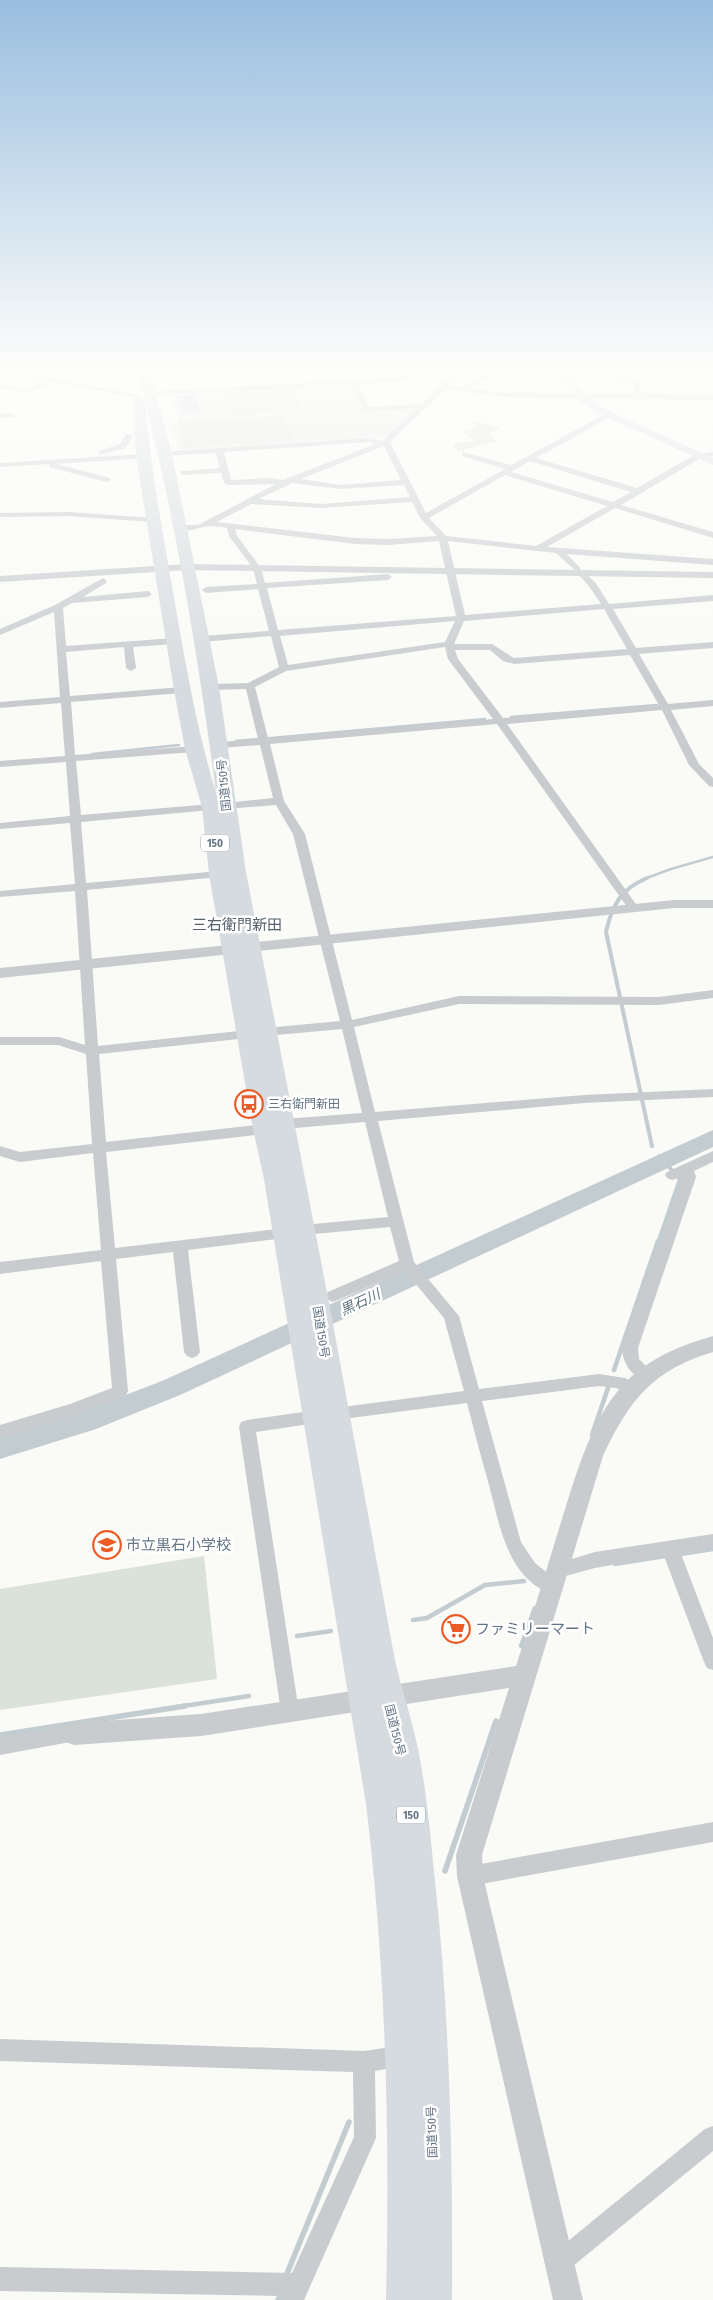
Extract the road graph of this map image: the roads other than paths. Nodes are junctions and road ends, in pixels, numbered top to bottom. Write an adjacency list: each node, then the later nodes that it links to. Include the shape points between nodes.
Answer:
1 (97, 477): 11 (street)
2 (146, 477): 21 (highway, 国道150号 / 150)
3 (170, 477): 25 (highway, 国道150号 / 150)
4 (227, 477): 12 (street, via 228,482)
5 (298, 477): 12 (street)
6 (403, 477): 13 (street)
7 (495, 477): 19 (street)
8 (530, 477): 17 (street)
9 (593, 477): 14 (street)
10 (662, 477): 14 (street)
11 (107, 480)
12 (287, 482): 13 (street, via 341,487); 16 (street)
13 (406, 482): 15 (street)
14 (638, 491): 17 (street)
15 (415, 499): 16 (street, via 321,506); 19 (street)
16 (249, 501): 22 (street)
17 (614, 505): 20 (street); 28 (street)
18 (0, 515): 21 (street, via 68,514)
19 (424, 517): 27 (street)
20 (657, 518): 24 (street); 26 (street)
21 (153, 520): 32 (highway, 国道150号 / 150)
22 (208, 524): 23 (street); 25 (street)
23 (230, 526): 27 (street, via 355,541); 33 (street, via 233,536)
24 (644, 526)
25 (180, 528): 31 (highway, 国道150号 / 150)
26 (713, 535)
27 (443, 538): 28 (street); 34 (street)
28 (539, 548): 29 (street)
29 (559, 551): 30 (street); 36 (street)
30 (713, 562)
31 (186, 567): 32 (street); 33 (street); 51 (highway, 国道150号 / 150)
32 (162, 568): 39 (street); 52 (highway, 国道150号 / 150)
33 (257, 568): 34 (street); 41 (street)
34 (449, 570): 36 (street); 48 (street)
35 (713, 570): 36 (street)
36 (579, 572): 37 (street); 47 (street, via 592,584)
37 (713, 575)
38 (388, 577): 41 (street)
39 (0, 579)
40 (103, 581): 45 (street)
41 (262, 586): 42 (street); 50 (street)
42 (206, 590)
43 (148, 594): 45 (street)
44 (713, 598): 47 (street)
45 (70, 600): 46 (street)
46 (58, 607): 49 (street); 56 (street)
47 (607, 607): 48 (street); 57 (street)
48 (461, 618): 50 (street); 55 (street)
49 (0, 632)
50 (276, 633): 51 (street); 59 (street)
51 (202, 639): 61 (highway, 国道150号 / 150)
52 (174, 641): 53 (street); 62 (highway, 国道150号 / 150)
53 (128, 644): 56 (street); 58 (street)
54 (713, 645): 57 (street)
55 (449, 646): 57 (street, via 492,647 506,659 514,661); 59 (street); 67 (street, via 453,659)
56 (62, 648): 63 (street)
57 (633, 652): 66 (street)
58 (131, 668)
59 (284, 668): 60 (street)
60 (250, 686): 61 (street); 68 (street)
61 (211, 687): 69 (highway, 国道150号 / 150)
62 (182, 690): 63 (street); 70 (highway, 国道150号 / 150)
63 (66, 700): 65 (street); 71 (street)
64 (713, 703): 66 (street)
65 (0, 705)
66 (665, 707): 67 (street); 73 (street, via 694,764)
67 (500, 721): 68 (street); 81 (street)
68 (263, 740): 69 (street); 74 (street)
69 (220, 746): 75 (highway, 国道150号 / 150)
70 (194, 749): 71 (street); 75 (highway, 国道150号 / 150)
71 (70, 758): 72 (street); 76 (street)
72 (0, 764)
73 (713, 784)
74 (278, 802): 75 (street); 83 (street, via 299,834)
75 (218, 807): 76 (street); 78 (highway, 国道150号 / 150); 84 (highway, 国道150号 / 150)
76 (75, 819): 77 (street); 79 (street)
77 (0, 826)
78 (219, 874): 79 (street); 84 (highway, 国道150号 / 150)
79 (81, 887): 80 (street); 85 (street)
80 (0, 894)
81 (627, 899): 82 (street); 83 (street, via 611,911)
82 (713, 904)
83 (327, 941): 84 (street); 88 (street)
84 (241, 949): 85 (street); 89 (highway, 国道150号 / 150)
85 (85, 964): 86 (street); 91 (street)
86 (0, 973)
87 (713, 994): 88 (street, via 659,1001 459,1000)
88 (346, 1025): 89 (street); 94 (street)
89 (257, 1033): 91 (street); 95 (highway, 国道150号 / 150); 96 (highway, 国道150号 / 150)
90 (0, 1041): 91 (street, via 58,1041)
91 (92, 1051): 97 (street)
92 (713, 1093): 93 (street)
93 (642, 1097): 94 (street)
94 (370, 1116): 95 (street); 100 (street)
95 (284, 1124): 101 (highway, 国道150号 / 150)
96 (265, 1129): 97 (street); 101 (highway, 国道150号 / 150)
97 (99, 1147): 98 (street, via 20,1157); 103 (street)
98 (0, 1151)
99 (713, 1156): 109 (street, via 680,1172 689,1177 630,1348)
100 (396, 1221): 101 (street); 104 (street)
101 (294, 1232): 102 (street); 106 (highway, 国道150号 / 150)
102 (180, 1246): 103 (street); 108 (street)
103 (108, 1255): 105 (street); 112 (street, via 120,1391)
104 (407, 1264): 106 (street); 110 (street, via 451,1316)
105 (0, 1268)
106 (316, 1320): 111 (highway, 国道150号 / 150)
107 (713, 1344): 109 (street, via 667,1360)
108 (192, 1352)
109 (639, 1381): 110 (street, via 599,1380); 115 (street, via 609,1421 594,1456)
110 (473, 1397): 111 (street); 115 (street, via 513,1543 523,1562 538,1579)
111 (326, 1416): 118 (highway, 国道150号 / 150); 119 (street, via 247,1427)
112 (0, 1432)
113 (713, 1541): 114 (street)
114 (670, 1548): 115 (street, via 595,1560); 116 (street)
115 (556, 1578): 117 (street)
116 (713, 1662)
117 (525, 1675): 118 (street); 123 (street, via 472,1840)
118 (376, 1699): 119 (street); 125 (highway, 国道150号 / 150, via 374,1742 395,1923); 132 (highway, 国道150号 / 150, via 398,1732 412,1823 425,1952 433,2170)
119 (290, 1712): 120 (street, via 174,1728)
120 (74, 1734): 121 (street)
121 (0, 1746)
122 (713, 1832): 123 (street)
123 (470, 1876): 128 (street)
124 (0, 2050): 126 (street)
125 (404, 2056): 126 (street); 131 (highway, 国道150号 / 150, via 408,2214)
126 (364, 2062): 130 (street, via 365,2138)
127 (713, 2137): 128 (street)
128 (559, 2263): 133 (street)
129 (0, 2279): 130 (street)
130 (295, 2293)
131 (406, 2300)
132 (432, 2300)
133 (568, 2300)

